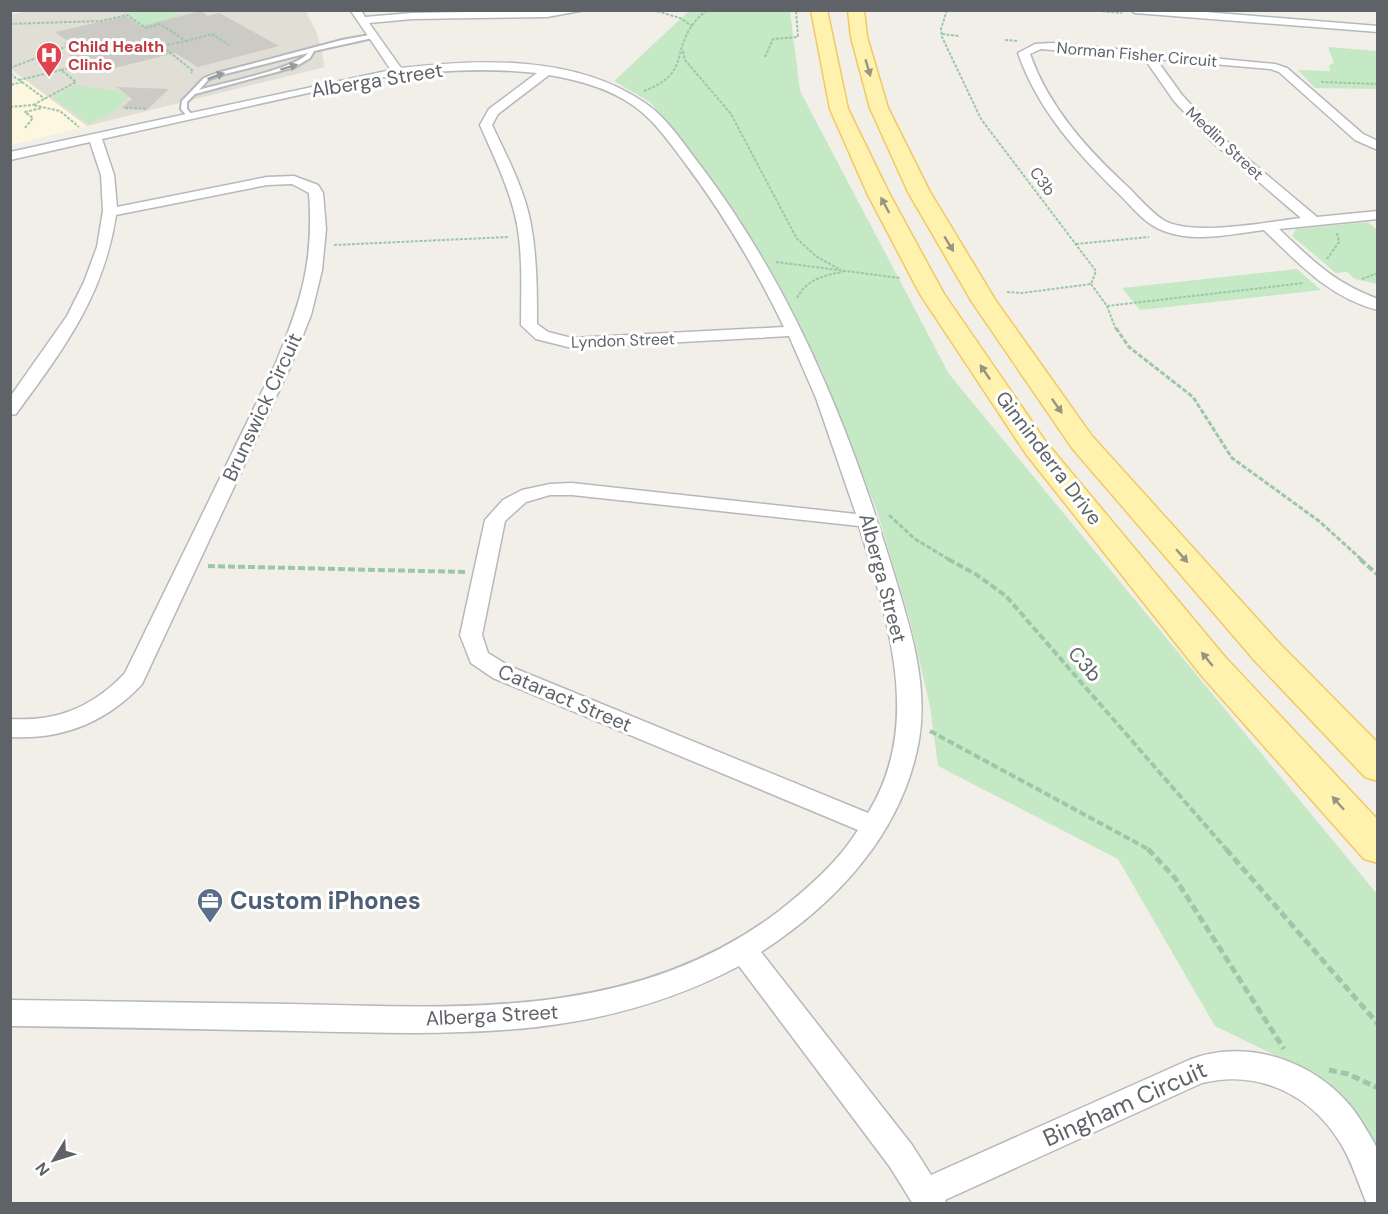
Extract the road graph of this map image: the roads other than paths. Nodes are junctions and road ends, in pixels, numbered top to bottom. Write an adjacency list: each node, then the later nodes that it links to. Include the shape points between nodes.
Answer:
1 (356, 10): 8 (street)
2 (580, 10): 7 (street)
3 (819, 10): 32 (main road, Ginninderra Drive, one-way to 3, via 1213,666 1050,466 932,294 839,109)
4 (856, 10): 30 (main road, Ginninderra Drive, one-way to 30, via 879,108 919,192 984,302 1082,442 1267,652)
5 (1263, 10): 9 (street)
6 (1137, 11): 9 (street)
7 (499, 12): 8 (street)
8 (364, 20): 11 (street)
9 (1269, 21): 10 (street)
10 (1377, 29)
11 (375, 36): 12 (lane); 14 (street)
12 (312, 50): 16 (lane, one-way to 12, via 219,74); 16 (lane, one-way to 12, via 293,66 303,62)
13 (1148, 56): 19 (street, Norman Fisher Circuit, via 1283,70 1359,137); 23 (street, Medlin Street, via 1178,98 1214,137); 24 (street, Norman Fisher Circuit, via 1052,46 1039,46 1024,54 1063,124 1095,164 1154,220 1166,228 1194,233)
14 (398, 72): 15 (street, Alberga Street, via 465,67); 17 (street, Alberga Street)
15 (544, 72): 26 (street, Alberga Street, via 586,81 627,97 647,110 715,193 755,256); 26 (street, Lyndon Street, via 493,112 486,126 513,185 526,236 528,321 537,333 548,339 580,343)
16 (192, 93): 17 (lane, via 184,102)
17 (190, 116): 18 (street, Alberga Street)
18 (90, 134): 20 (street, Alberga Street); 21 (street, via 102,151)
19 (1377, 146)
20 (10, 156)
21 (111, 212): 27 (street, via 105,244 84,299 60,341); 29 (street, Brunswick Circuit, via 260,182 294,180 309,185 316,193 318,246 310,291 294,339 140,668 116,697 92,712 63,724)
22 (1377, 215): 23 (street, Norman Fisher Circuit)
23 (1313, 221): 24 (street, Norman Fisher Circuit)
24 (1267, 226): 25 (street, via 1322,277)
25 (1377, 305)
26 (795, 331): 28 (street, Alberga Street)
27 (10, 410)
28 (876, 515): 31 (street, Alberga Street, via 905,656 910,702 898,776); 31 (street, Cataract Street, via 572,489 551,489 521,497 500,513 493,527 471,635 479,657 493,668)
29 (10, 728)
30 (1377, 767)
31 (874, 826): 33 (street, Alberga Street, via 820,892)
32 (1377, 847)
33 (743, 950): 34 (street, Alberga Street, via 634,997 553,1015 511,1019); 36 (street, Bingham Circuit, via 901,1156)
34 (10, 1013)
35 (1377, 1193): 36 (street, Bingham Circuit, via 1365,1158 1347,1126 1322,1099 1291,1078 1242,1063 1212,1065)
36 (928, 1198)

